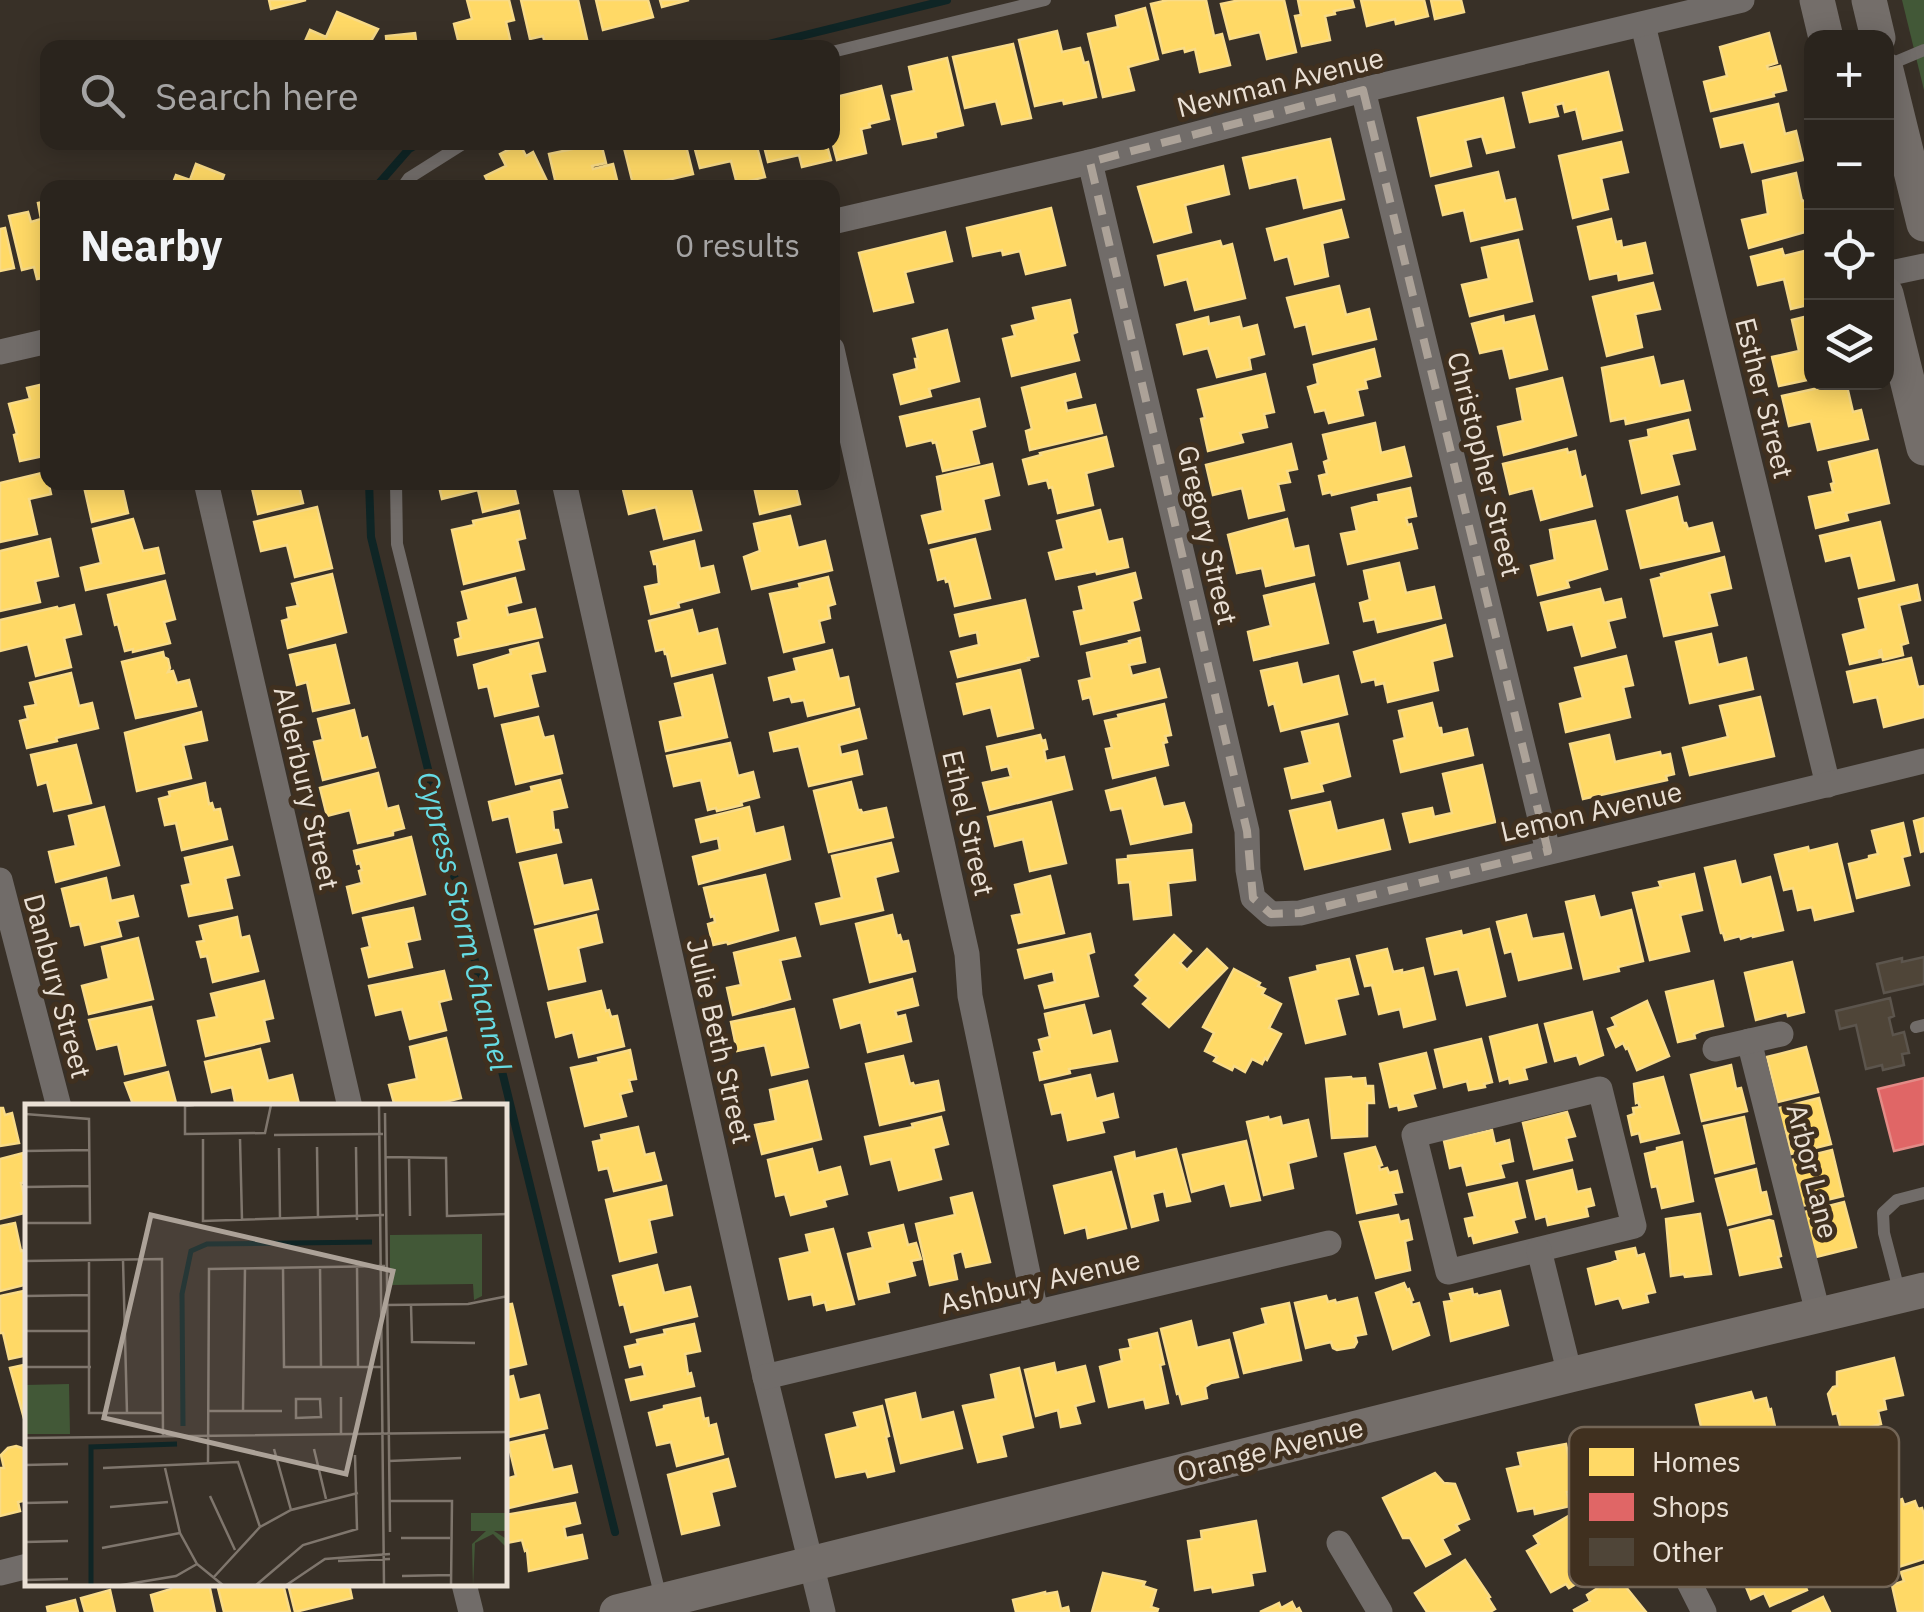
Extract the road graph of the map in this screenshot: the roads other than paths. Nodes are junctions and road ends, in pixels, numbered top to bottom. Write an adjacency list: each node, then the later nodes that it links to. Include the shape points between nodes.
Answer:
1 (1045, 0): 8 (lane)
2 (1742, 0): 5 (street, Newman Avenue)
3 (1817, 0): 6 (main road)
4 (1869, 0): 7 (main road)
5 (1643, 25): 11 (street, Newman Avenue); 29 (street, Esther Street)
6 (1824, 30)
7 (1876, 30)
8 (840, 50)
9 (1924, 50): 10 (lane)
10 (1894, 64)
11 (1363, 90): 14 (street, Newman Avenue); 30 (street, Christopher Street)
12 (1894, 101): 17 (main road)
13 (453, 150): 15 (lane)
14 (1090, 162): 16 (street, Newman Avenue); 32 (street, Gregory Street, via 1247,831 1253,898)
15 (408, 180)
16 (840, 220)
17 (1924, 224)
18 (1924, 266): 19 (street)
19 (1894, 272)
20 (1887, 300): 24 (main road)
21 (40, 342): 22 (street)
22 (0, 352)
23 (840, 385): 42 (street, Ethel Street, via 967,954 970,996)
24 (1924, 448)
25 (208, 490): 37 (street, Alderbury Street)
26 (396, 490): 52 (lane, via 396,544)
27 (566, 490): 45 (street, Julie Beth Street)
28 (1924, 761): 29 (street, Lemon Avenue)
29 (1828, 785): 30 (street, Lemon Avenue)
30 (1548, 852): 32 (street, Lemon Avenue)
31 (0, 880): 36 (street, Danbury Street)
32 (1271, 914)
33 (1781, 1034): 34 (street)
34 (1749, 1041): 35 (street); 43 (street, Arbor Lane)
35 (1714, 1049)
36 (58, 1104)
37 (349, 1104)
38 (1924, 1193): 41 (lane, via 1897,1200 1883,1213 1884,1232)
39 (1330, 1242): 42 (street, Ashbury Avenue)
40 (1539, 1250): 40 (street, via 1634,1226 1600,1089 1414,1135 1448,1272); 44 (street)
41 (1913, 1293): 43 (main road, Orange Avenue)
42 (1036, 1312): 45 (street, Ashbury Avenue)
43 (1819, 1316): 44 (main road, Orange Avenue)
44 (1570, 1375): 47 (main road, Orange Avenue)
45 (764, 1377): 47 (street, Julie Beth Street)
46 (1339, 1543): 56 (street)
47 (811, 1563): 52 (main road, Orange Avenue); 55 (street, Julie Beth Street)
48 (25, 1567): 49 (street)
49 (0, 1572)
50 (465, 1587): 53 (street)
51 (1691, 1587): 57 (street)
52 (661, 1601): 54 (main road, Orange Avenue)
53 (471, 1612)
54 (617, 1612)
55 (823, 1612)
56 (1380, 1612)
57 (1704, 1612)

